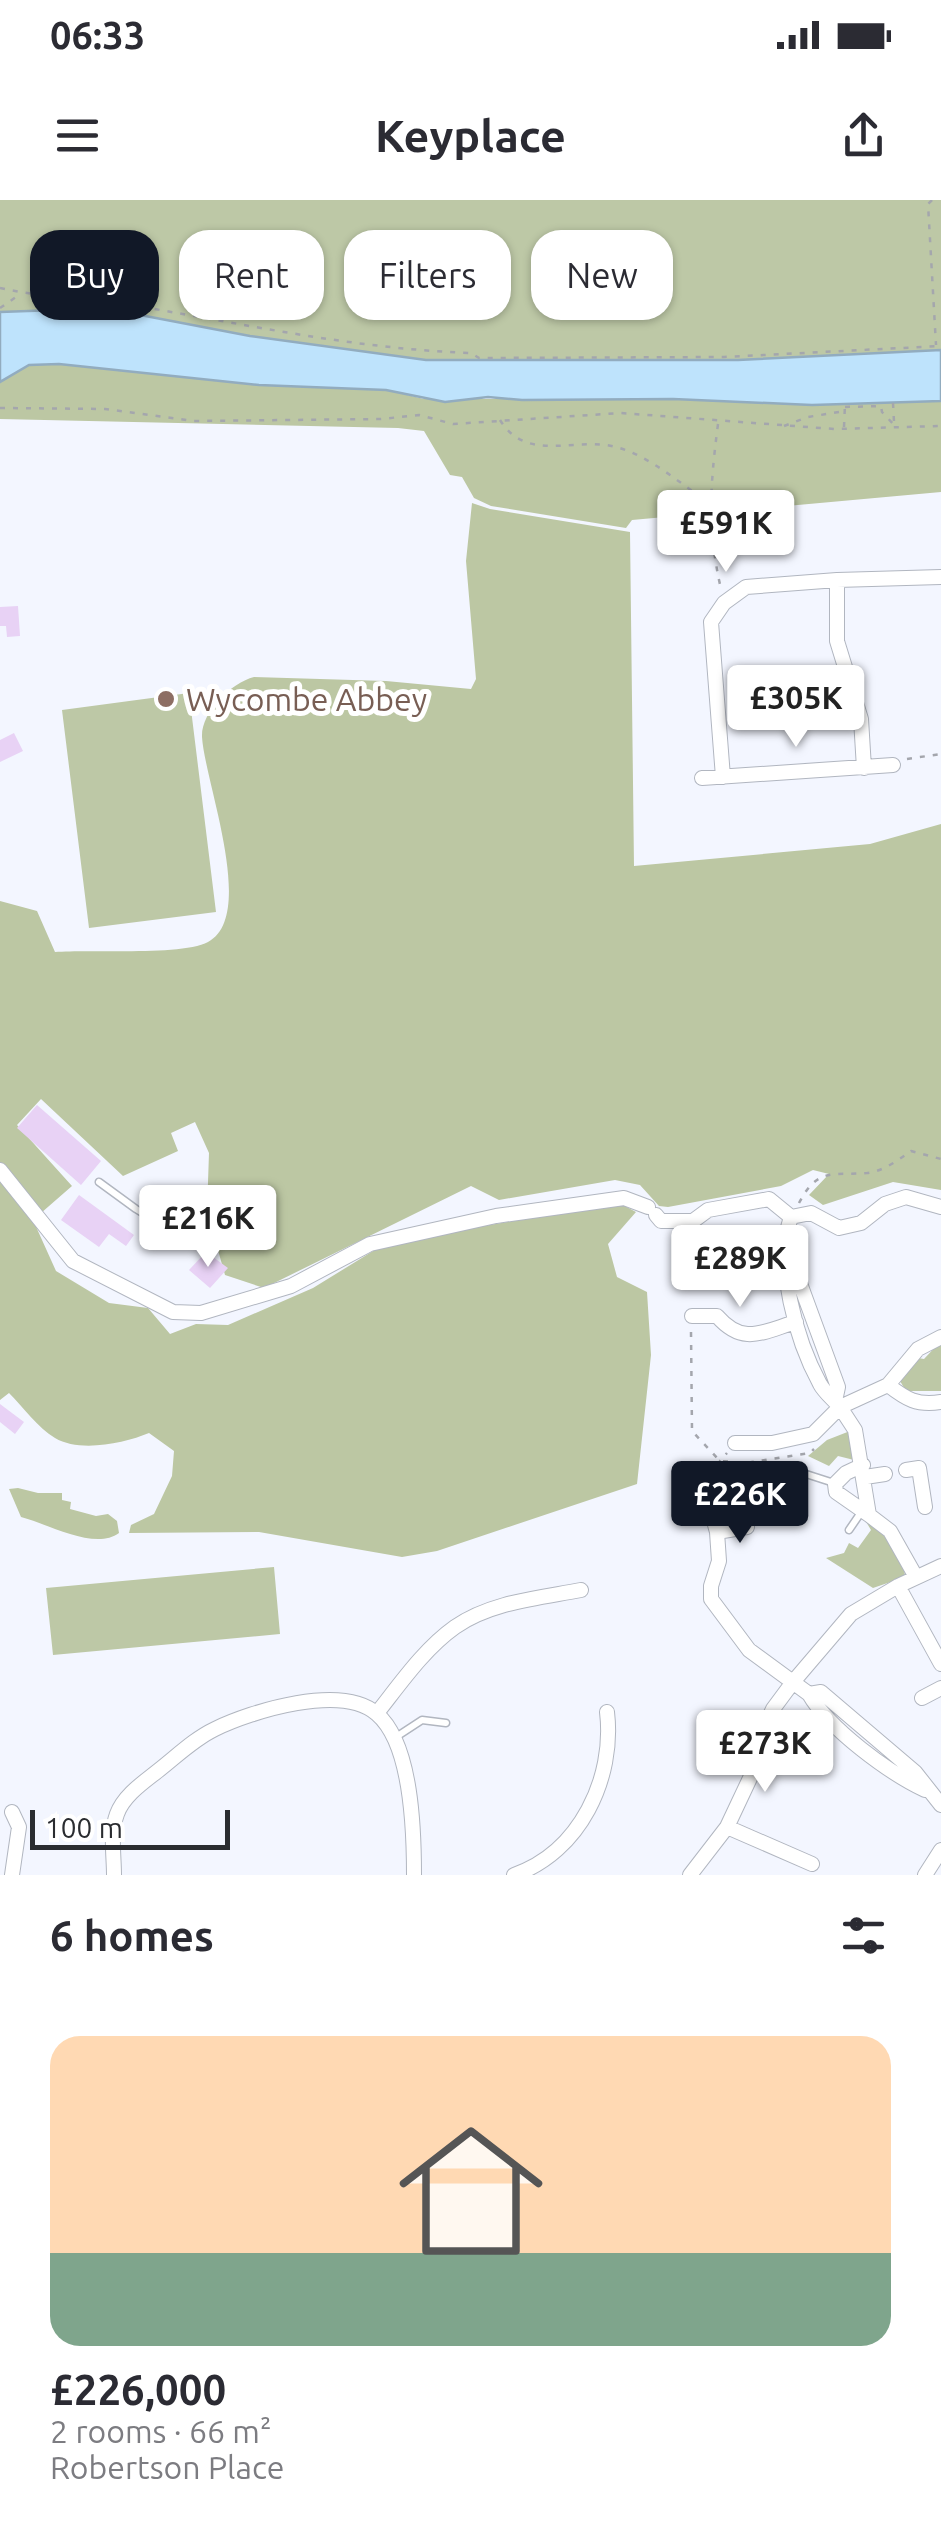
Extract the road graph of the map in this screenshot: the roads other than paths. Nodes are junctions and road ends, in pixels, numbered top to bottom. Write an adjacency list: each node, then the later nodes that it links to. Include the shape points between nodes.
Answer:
1 (941, 577): 2 (street)
2 (837, 580): 4 (street, via 837,641 861,719); 5 (street, via 746,587 712,622)
3 (892, 766): 4 (street)
4 (864, 768): 5 (street)
5 (723, 776): 6 (street)
6 (702, 778)
7 (0, 1170): 10 (street, via 73,1261 173,1312 201,1313 290,1286 370,1244 496,1216 624,1198 661,1220 694,1221 708,1210 769,1199)
8 (100, 1182): 11 (lane)
9 (941, 1208): 10 (street, via 906,1198 839,1228 811,1213)
10 (791, 1217): 12 (street)
11 (186, 1240)
12 (784, 1255): 14 (street); 18 (street, via 838,1386)
13 (692, 1316): 14 (street, via 717,1316 730,1332 747,1336)
14 (796, 1322): 18 (street, via 820,1386)
15 (941, 1337): 16 (street, via 918,1349)
16 (888, 1384): 17 (street, via 923,1405); 18 (street)
17 (941, 1402)
18 (838, 1404): 19 (street, via 814,1434); 21 (street, via 855,1430)
19 (736, 1443)
20 (906, 1470): 26 (street, via 919,1468)
21 (864, 1471): 23 (street); 24 (street, via 846,1473); 27 (street)
22 (806, 1474): 24 (lane)
23 (884, 1474)
24 (836, 1484): 27 (street, via 836,1492)
25 (714, 1489): 30 (street)
26 (925, 1507)
27 (866, 1513): 29 (lane); 32 (street, via 890,1531)
28 (748, 1527): 30 (street)
29 (849, 1530)
30 (718, 1532): 36 (street, via 711,1600 750,1650)
31 (941, 1566): 32 (street)
32 (916, 1577): 33 (street)
33 (898, 1586): 35 (street); 36 (street, via 851,1614)
34 (570, 1588): 40 (street, via 494,1608 455,1627)
35 (941, 1664)
36 (793, 1682): 43 (street, via 809,1694 821,1692 915,1772); 45 (street, via 772,1709)
37 (941, 1688): 38 (street)
38 (922, 1698)
39 (607, 1712): 51 (street, via 606,1768 588,1812 560,1847)
40 (376, 1713): 42 (street); 49 (street, via 342,1700 315,1700 200,1738 117,1812)
41 (446, 1723): 42 (lane, via 422,1720)
42 (394, 1737): 50 (street, via 407,1785)
43 (941, 1805)
44 (12, 1812): 48 (street, via 25,1825)
45 (727, 1827): 47 (street); 52 (street)
46 (941, 1850): 53 (street)
47 (812, 1864)
48 (12, 1875)
49 (114, 1875)
50 (414, 1875)
51 (514, 1875)
52 (690, 1875)
53 (926, 1875)

